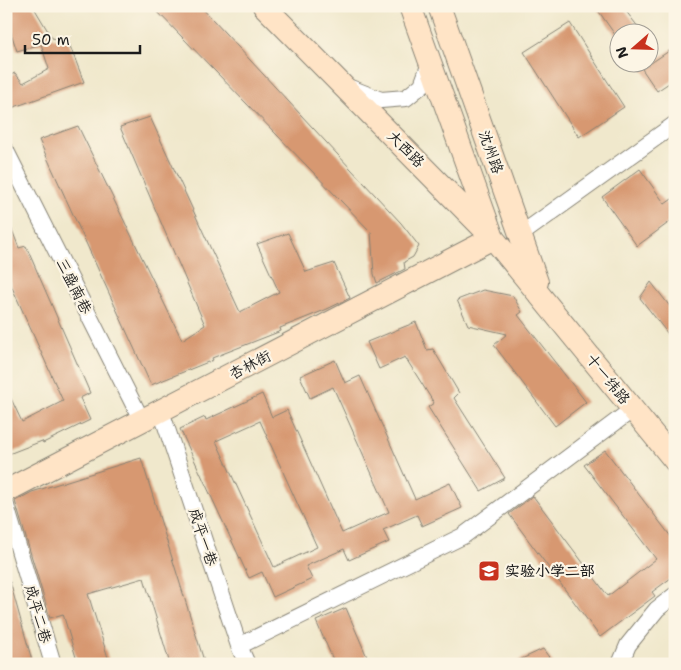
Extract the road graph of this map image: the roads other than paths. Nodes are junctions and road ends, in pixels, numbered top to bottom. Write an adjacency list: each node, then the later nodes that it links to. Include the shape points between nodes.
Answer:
1 (264, 6): 5 (main road, 大西路)
2 (410, 6): 4 (main road, 沈州路)
3 (439, 6): 8 (main road, 沈州路)
4 (430, 62): 5 (street, via 422,85 406,98 381,100); 9 (main road, 沈州路)
5 (342, 85): 9 (main road, 大西路)
6 (675, 124): 8 (street)
7 (6, 152): 13 (street, 三盛南巷)
8 (520, 235): 10 (main road, 沈州路)
9 (493, 238): 10 (main road, 大西路); 12 (main road, 杏林街)
10 (542, 297): 11 (main road, 十一纬路)
11 (633, 409): 14 (main road, 十一纬路); 18 (street, via 463,536)
12 (161, 411): 13 (main road, 杏林街); 18 (street, 成平一巷)
13 (142, 421): 15 (main road, 杏林街)
14 (675, 461)
15 (6, 491)
16 (6, 506): 19 (street, 成平二巷)
17 (675, 595): 21 (street, via 657,609 628,645)
18 (239, 646): 20 (street, 成平一巷)
19 (53, 664)
20 (247, 664)
21 (620, 664)

